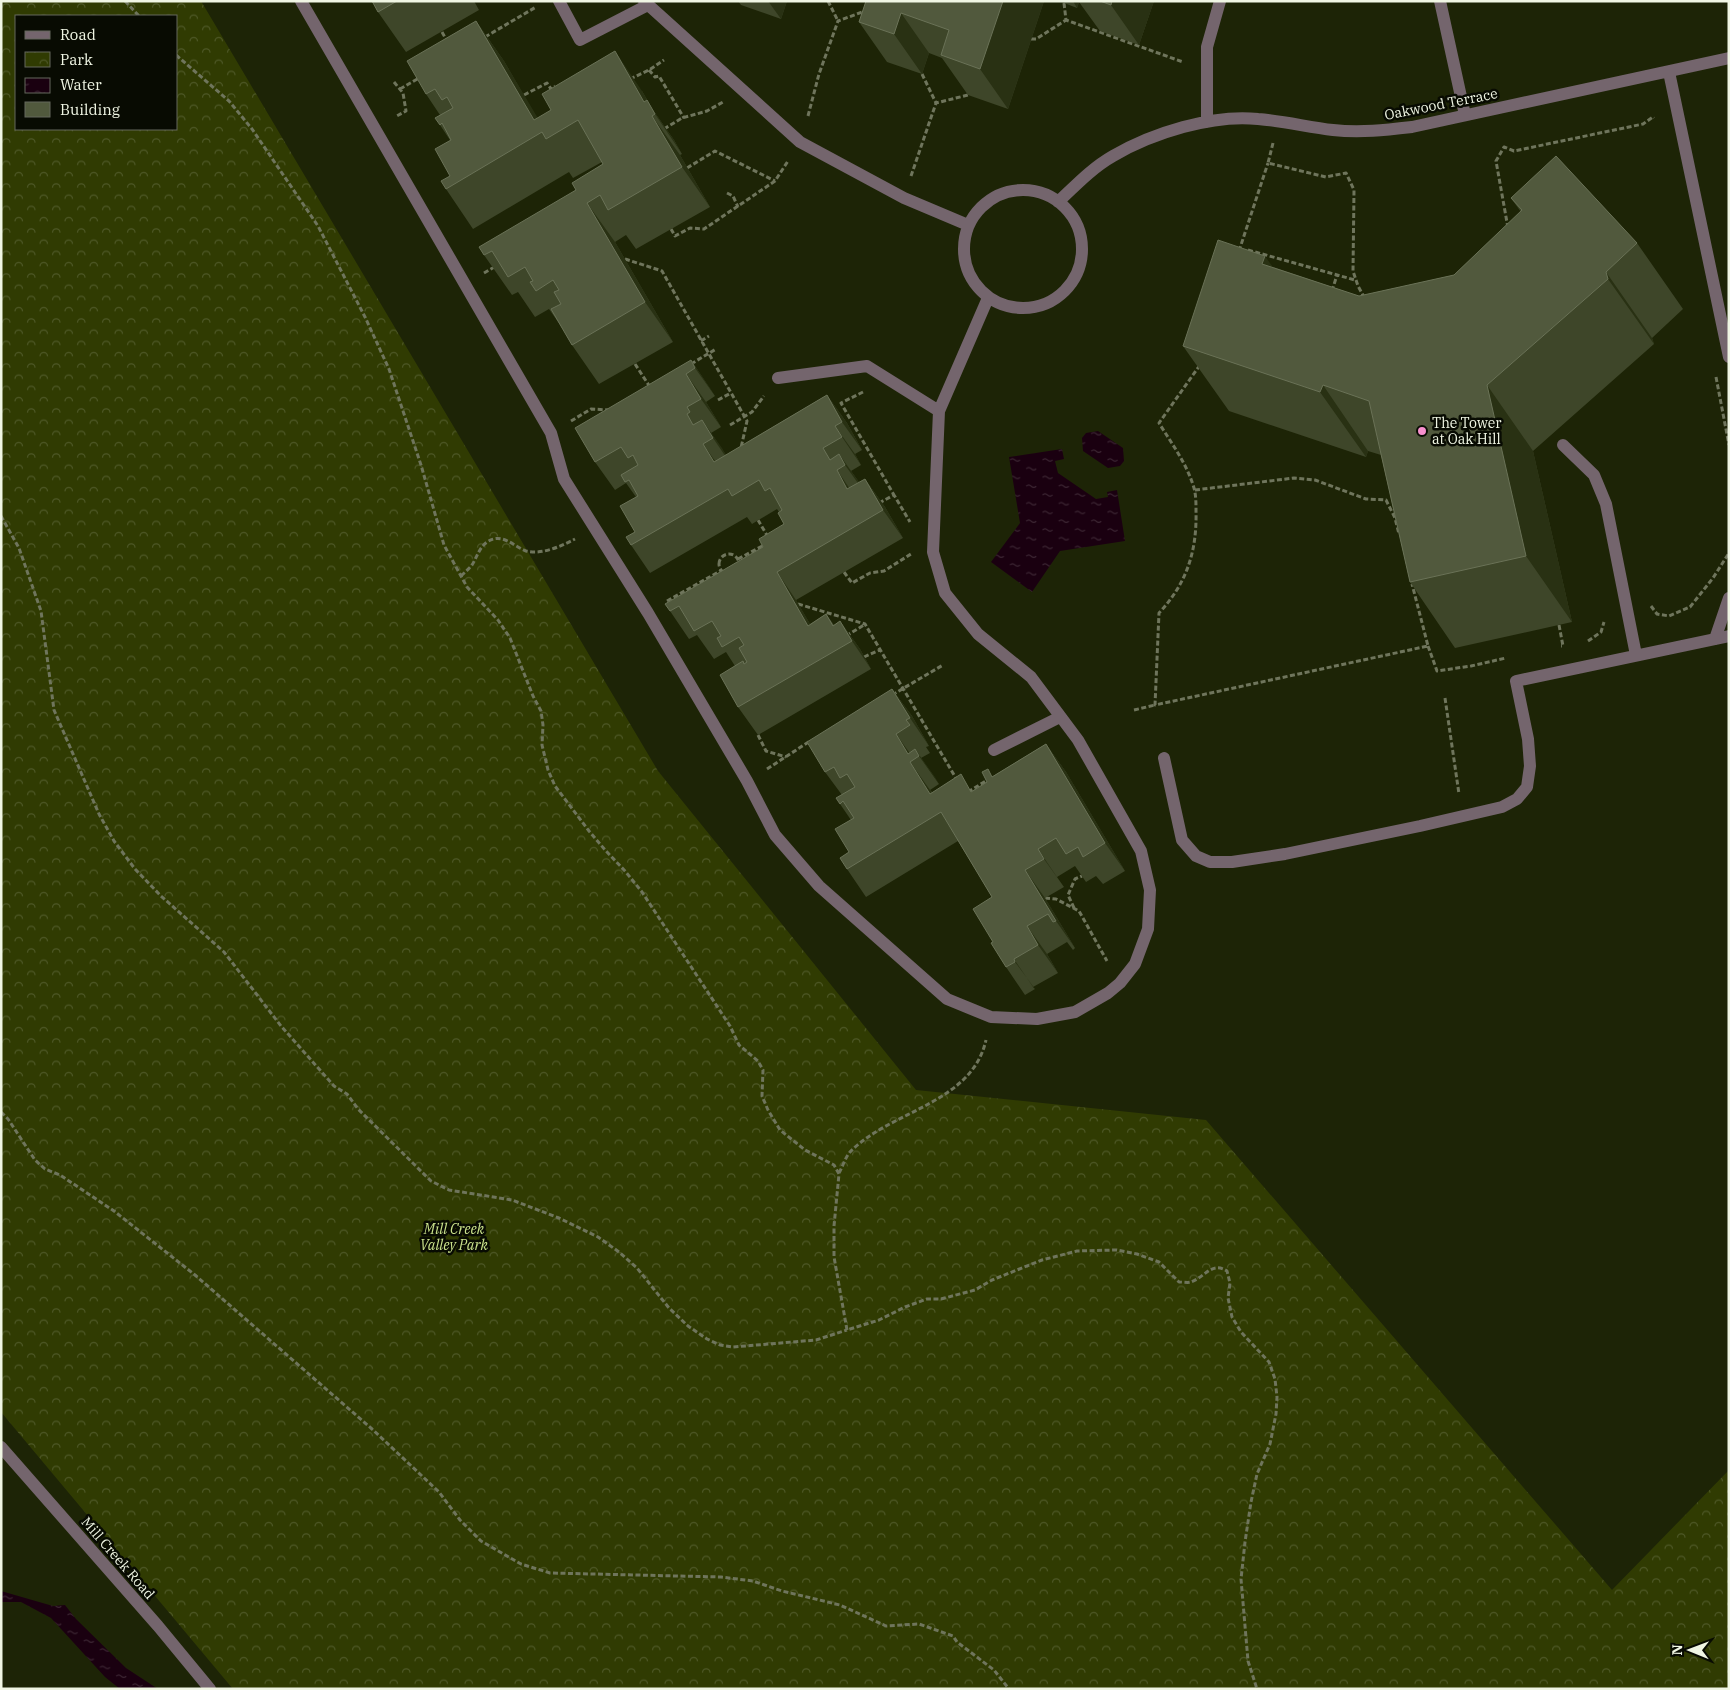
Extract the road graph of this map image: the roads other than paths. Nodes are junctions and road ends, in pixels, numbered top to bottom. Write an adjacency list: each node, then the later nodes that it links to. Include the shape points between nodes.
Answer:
1 (301, 1): 21 (street, via 551,433 564,479 648,613 775,834 819,886 947,999 991,1016 1037,1019 1075,1012 1120,983 1135,964 1148,929 1150,890 1140,852 1078,740)
2 (559, 1): 5 (street, via 580,40)
3 (1220, 1): 9 (street, via 1207,47)
4 (1440, 1): 8 (street)
5 (646, 3): 11 (street, via 800,142 904,198)
6 (1729, 58): 7 (street, Oakwood Terrace)
7 (1669, 72): 8 (street, Oakwood Terrace); 13 (street)
8 (1465, 115): 9 (street, Oakwood Terrace, via 1377,131 1335,130 1256,118)
9 (1207, 122): 10 (street, Oakwood Terrace, via 1173,130 1114,156 1086,174)
10 (1058, 202): 11 (street, via 1034,191 1008,192 984,204); 12 (street, via 1070,212 1082,240 1082,256 1071,284 1060,296 1033,308 1002,306)
11 (968, 225): 12 (street, via 963,252 966,265 978,289)
12 (988, 298): 15 (street)
13 (1729, 357)
14 (778, 378): 15 (street, via 867,366)
15 (939, 411): 21 (street, via 928,544 945,593 978,634 1031,677)
16 (1563, 445): 20 (street, via 1594,475 1606,504)
17 (1729, 598): 19 (street)
18 (1729, 636): 19 (street)
19 (1715, 639): 20 (street)
20 (1636, 655): 23 (street, via 1516,681 1528,739 1530,766 1527,787 1517,799 1502,807 1420,826 1285,854 1210,862 1196,856 1182,840)
21 (1060, 717): 22 (street)
22 (994, 750)
23 (1164, 758)
24 (2, 1450): 25 (street, Mill Creek Road)
25 (210, 1689)

